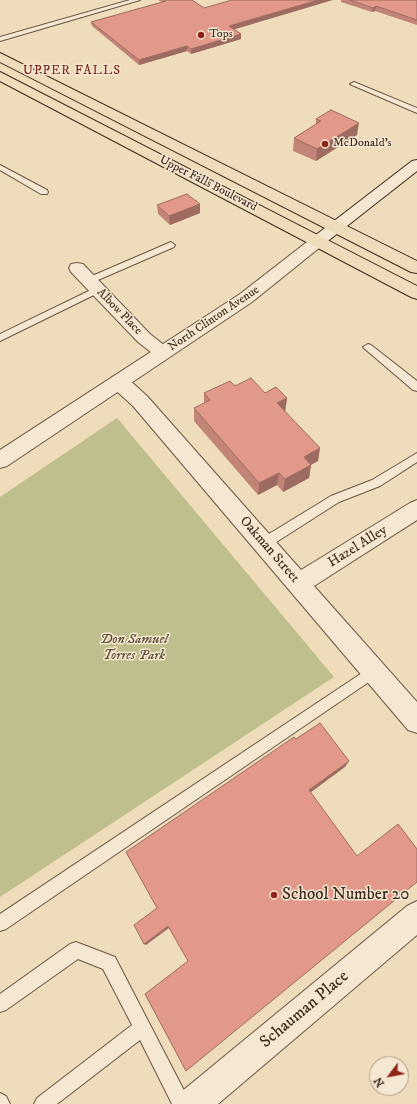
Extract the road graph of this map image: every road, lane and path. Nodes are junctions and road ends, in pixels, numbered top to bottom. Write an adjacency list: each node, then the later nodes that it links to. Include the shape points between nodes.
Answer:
1 (137, 0): 2 (lane)
2 (0, 39)
3 (0, 57): 10 (main road, Upper Falls Boulevard)
4 (0, 76): 11 (main road, Upper Falls Boulevard)
5 (354, 84): 6 (lane)
6 (417, 111)
7 (417, 164): 10 (street, North Clinton Avenue)
8 (0, 167): 9 (lane)
9 (44, 192)
10 (335, 227): 11 (street, North Clinton Avenue); 14 (main road, Upper Falls Boulevard)
11 (318, 241): 16 (main road, Upper Falls Boulevard); 19 (street, North Clinton Avenue, via 246,298)
12 (171, 244): 15 (lane)
13 (77, 268): 15 (street, Albow Place)
14 (417, 268)
15 (93, 285): 17 (lane); 19 (street, Albow Place, via 144,338)
16 (417, 293)
17 (0, 338)
18 (368, 347): 21 (lane)
19 (163, 353): 20 (street, North Clinton Avenue)
20 (119, 382): 23 (street, North Clinton Avenue); 25 (street, Oakman Street, via 140,401)
21 (417, 387)
22 (417, 457): 25 (lane, via 376,483 335,499)
23 (0, 460)
24 (417, 509): 26 (street, Hazel Alley)
25 (263, 544): 26 (street, Oakman Street)
26 (298, 584): 27 (street, Oakman Street)
27 (374, 671): 28 (street, Oakman Street); 30 (lane)
28 (417, 721)
29 (417, 916): 35 (street, Schauman Place)
30 (0, 923)
31 (0, 1004): 32 (lane, via 76,950 109,963)
32 (143, 1027): 33 (lane); 34 (lane)
33 (43, 1104)
34 (182, 1104)
35 (193, 1104)

